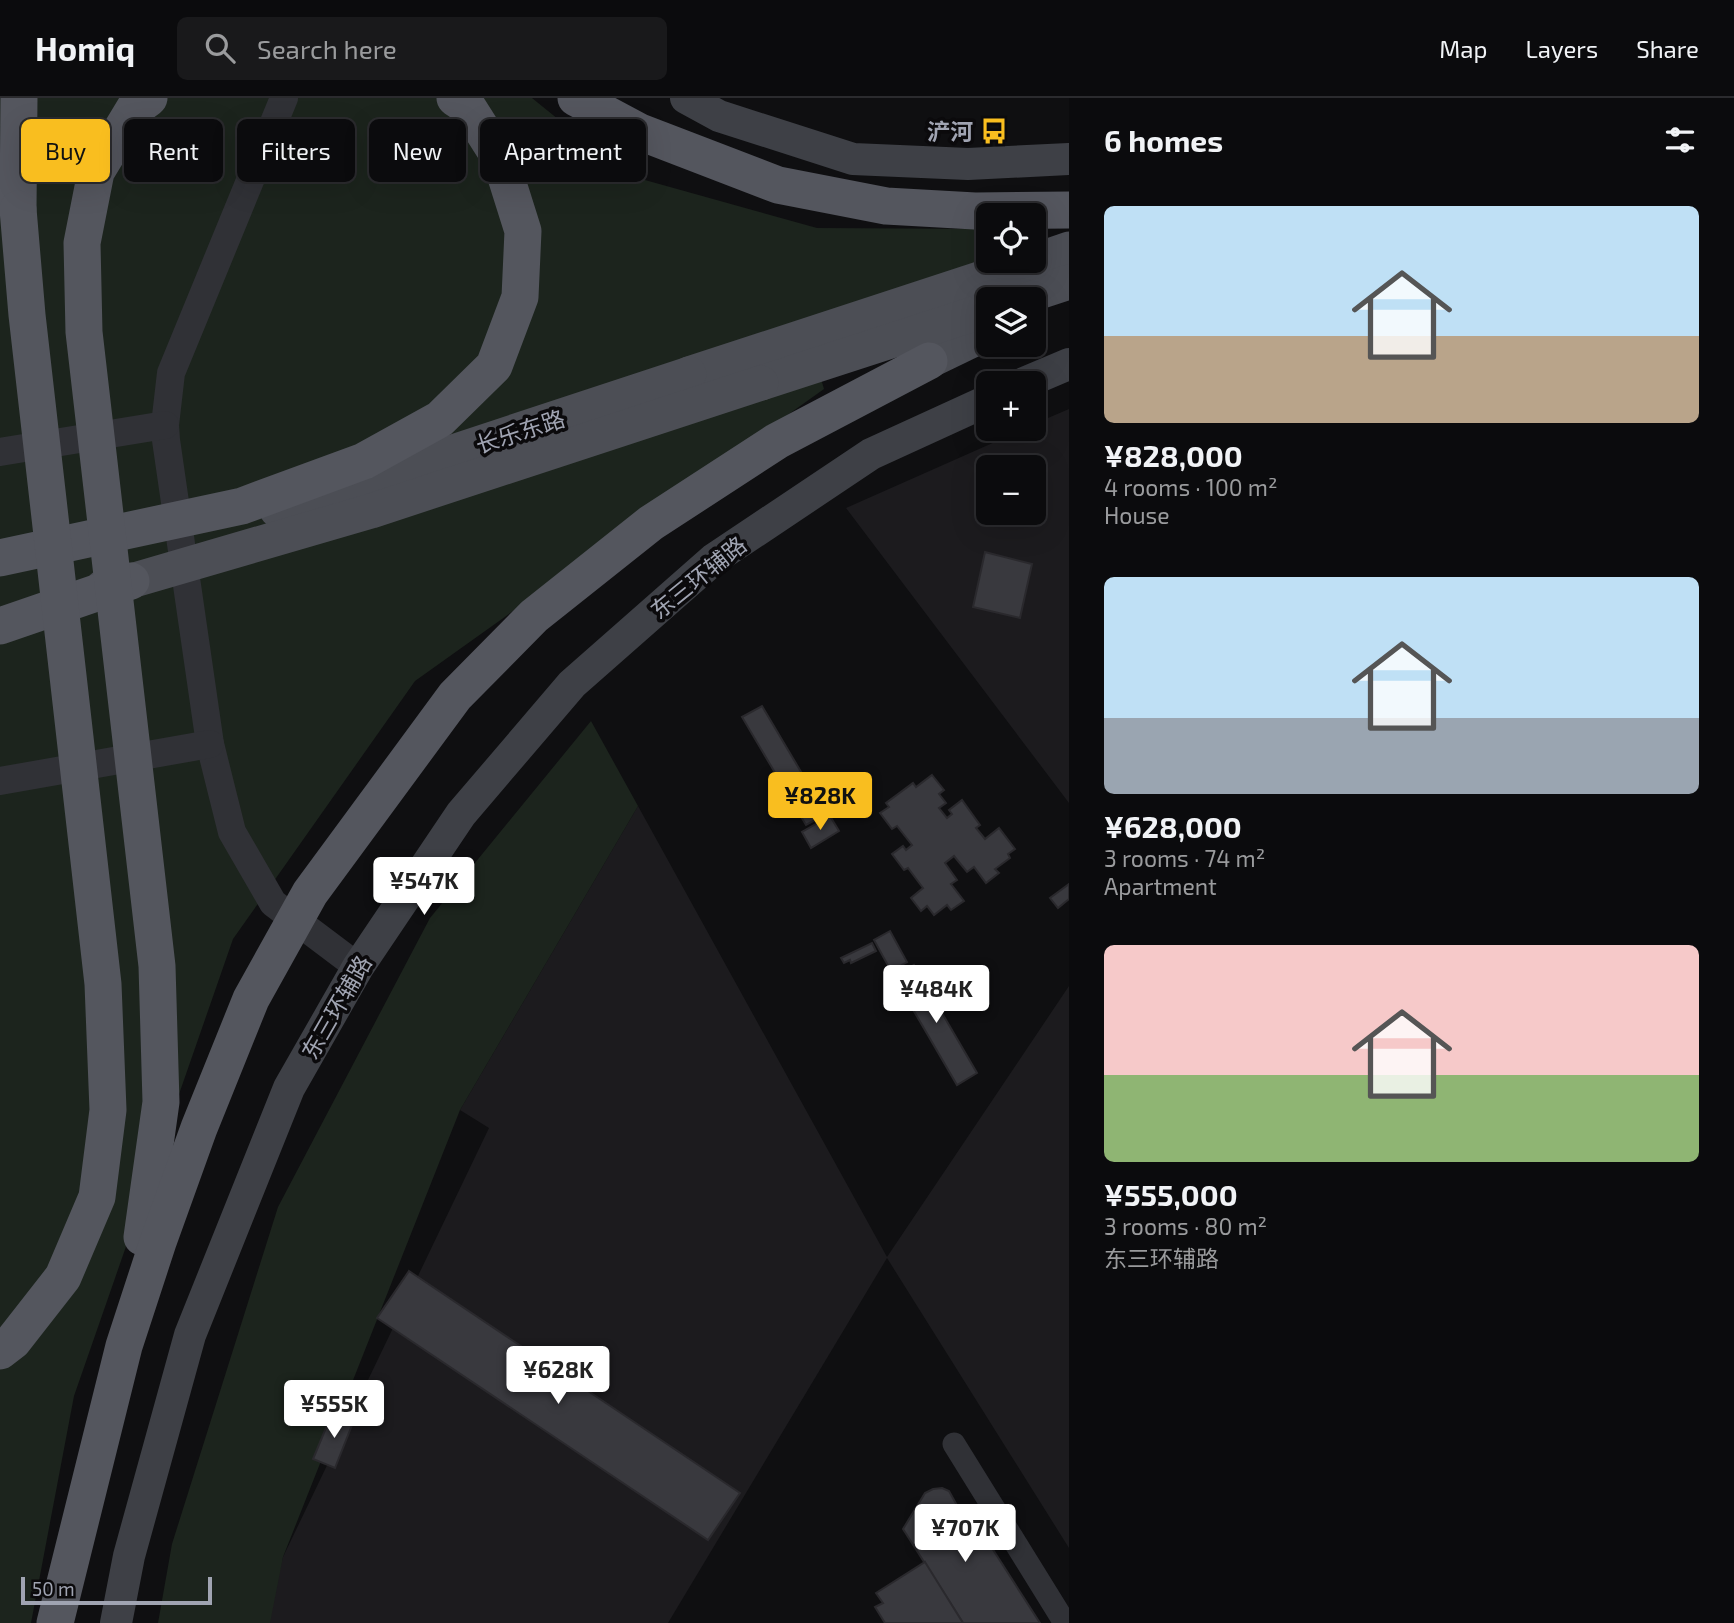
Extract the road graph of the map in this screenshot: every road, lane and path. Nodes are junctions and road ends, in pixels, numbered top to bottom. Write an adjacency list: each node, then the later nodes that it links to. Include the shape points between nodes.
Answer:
1 (19, 98): 37 (highway, bridge, via 18,209 103,984 108,1110 97,1197 64,1277)
2 (149, 98): 36 (highway, bridge, via 134,109 96,172 82,243 84,332 158,966 161,1102)
3 (284, 98): 26 (street, via 171,373)
4 (455, 98): 28 (highway, bridge, via 467,106 500,158 523,231 520,297 494,366 440,419 364,461 242,506)
5 (576, 98): 8 (highway)
6 (595, 98): 9 (highway)
7 (686, 98): 11 (main road, via 719,116 853,159 968,164)
8 (616, 119)
9 (623, 119)
10 (646, 134): 12 (highway, via 778,185 886,206 975,211)
11 (1069, 159)
12 (1069, 209)
13 (1069, 249): 14 (main road, 长乐东路)
14 (1046, 257)
15 (997, 273): 29 (main road, 长乐东路, bridge, via 258,516)
16 (1069, 282): 17 (main road)
17 (1046, 290)
18 (1069, 294): 19 (main road)
19 (1046, 305)
20 (976, 313): 30 (main road, 长乐东路, bridge, via 371,511)
21 (976, 338): 22 (main road)
22 (929, 361): 36 (highway, bridge, via 777,441 651,523 534,617 455,696 310,893 251,999 199,1128)
23 (1069, 364): 24 (main road)
24 (1046, 374)
25 (976, 406): 35 (main road, 东三环辅路, via 871,454 714,559 572,684 461,814)
26 (165, 425): 27 (street); 33 (street)
27 (0, 452)
28 (0, 558)
29 (0, 575)
30 (131, 581): 31 (main road, 长乐东路, bridge); 32 (highway, bridge)
31 (0, 607)
32 (0, 626)
33 (210, 744): 34 (street); 35 (street, via 232,832 273,902)
34 (0, 781)
35 (358, 967): 40 (main road, 东三环辅路, via 289,1088 190,1335 129,1556)
36 (124, 1346): 39 (highway, bridge)
37 (0, 1351)
38 (954, 1444): 41 (street)
39 (54, 1623)
40 (116, 1623)
41 (1065, 1623)

